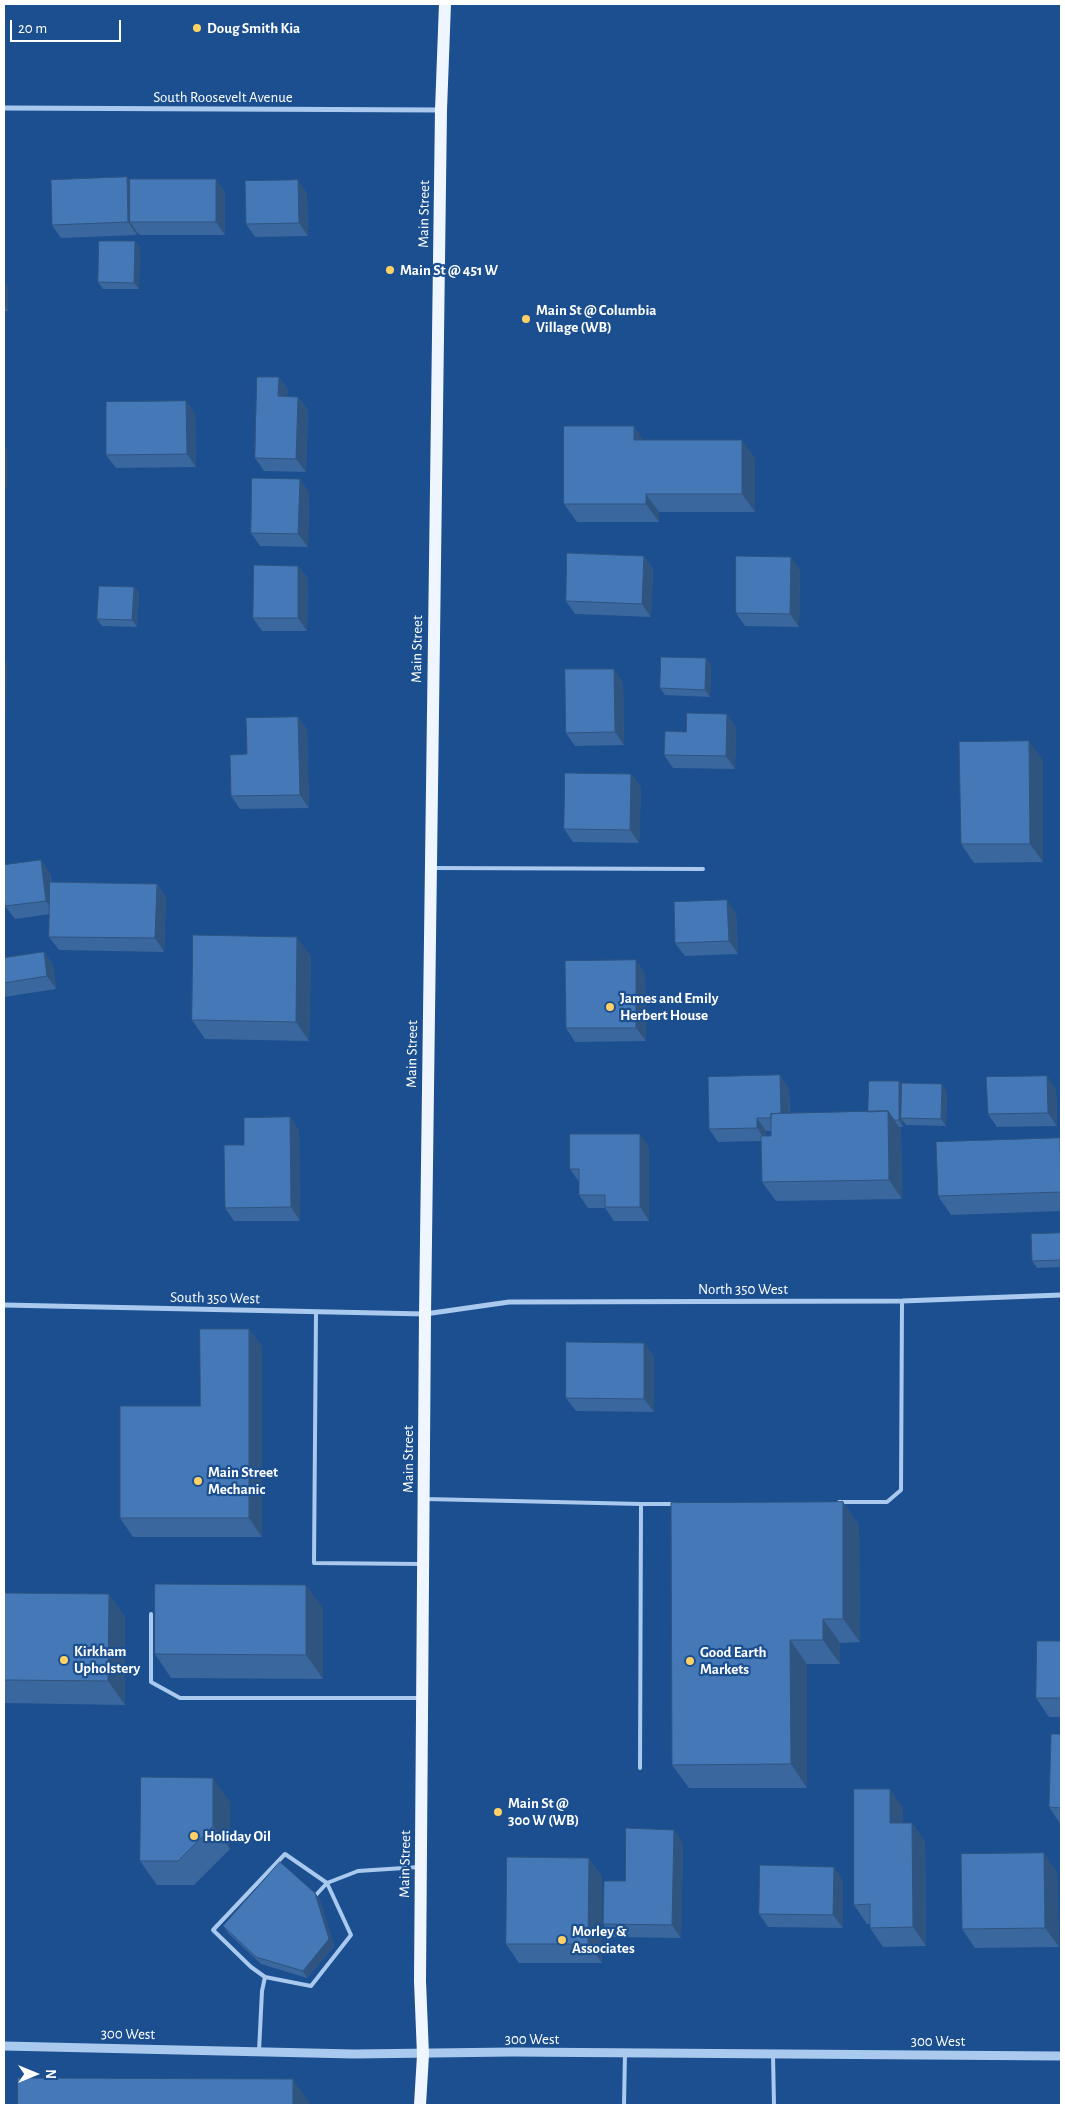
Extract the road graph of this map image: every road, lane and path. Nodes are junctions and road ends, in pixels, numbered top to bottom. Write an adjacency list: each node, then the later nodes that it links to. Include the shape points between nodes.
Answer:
1 (445, 4): 3 (main road, Main Street)
2 (4, 108): 3 (street, South Roosevelt Avenue)
3 (441, 110): 4 (main road, Main Street)
4 (431, 868): 5 (lane); 10 (main road, Main Street)
5 (703, 869)
6 (1061, 1296): 7 (street, North 350 West)
7 (902, 1301): 10 (street, North 350 West, via 509,1302); 12 (lane, via 901,1490 886,1502)
8 (4, 1305): 9 (street, South 350 West)
9 (316, 1313): 10 (street, South 350 West); 15 (lane, via 314,1563)
10 (425, 1314): 11 (main road, Main Street)
11 (424, 1498): 13 (lane); 15 (main road, Main Street)
12 (837, 1502)
13 (641, 1504): 14 (lane); 18 (lane)
14 (680, 1504)
15 (423, 1564): 17 (main road, Main Street)
16 (151, 1614): 17 (lane, via 152,1682 180,1698)
17 (423, 1698): 19 (main road, Main Street)
18 (640, 1768)
19 (422, 1866): 20 (lane, via 358,1871); 28 (main road, Main Street, via 420,1981)
20 (327, 1883): 21 (lane); 23 (lane, via 285,1854 213,1930); 24 (lane, via 351,1935 311,1986)
21 (315, 1896)
22 (257, 1960): 23 (lane)
23 (250, 1967): 24 (lane)
24 (265, 1977): 26 (lane)
25 (4, 2046): 26 (street, 300 West)
26 (259, 2051): 28 (street, 300 West)
27 (624, 2053): 28 (street, 300 West); 29 (street, 300 West); 32 (lane)
28 (423, 2054): 31 (main road, Main Street)
29 (773, 2054): 30 (street, 300 West); 33 (lane)
30 (1061, 2056)
31 (420, 2105)
32 (624, 2105)
33 (774, 2105)

